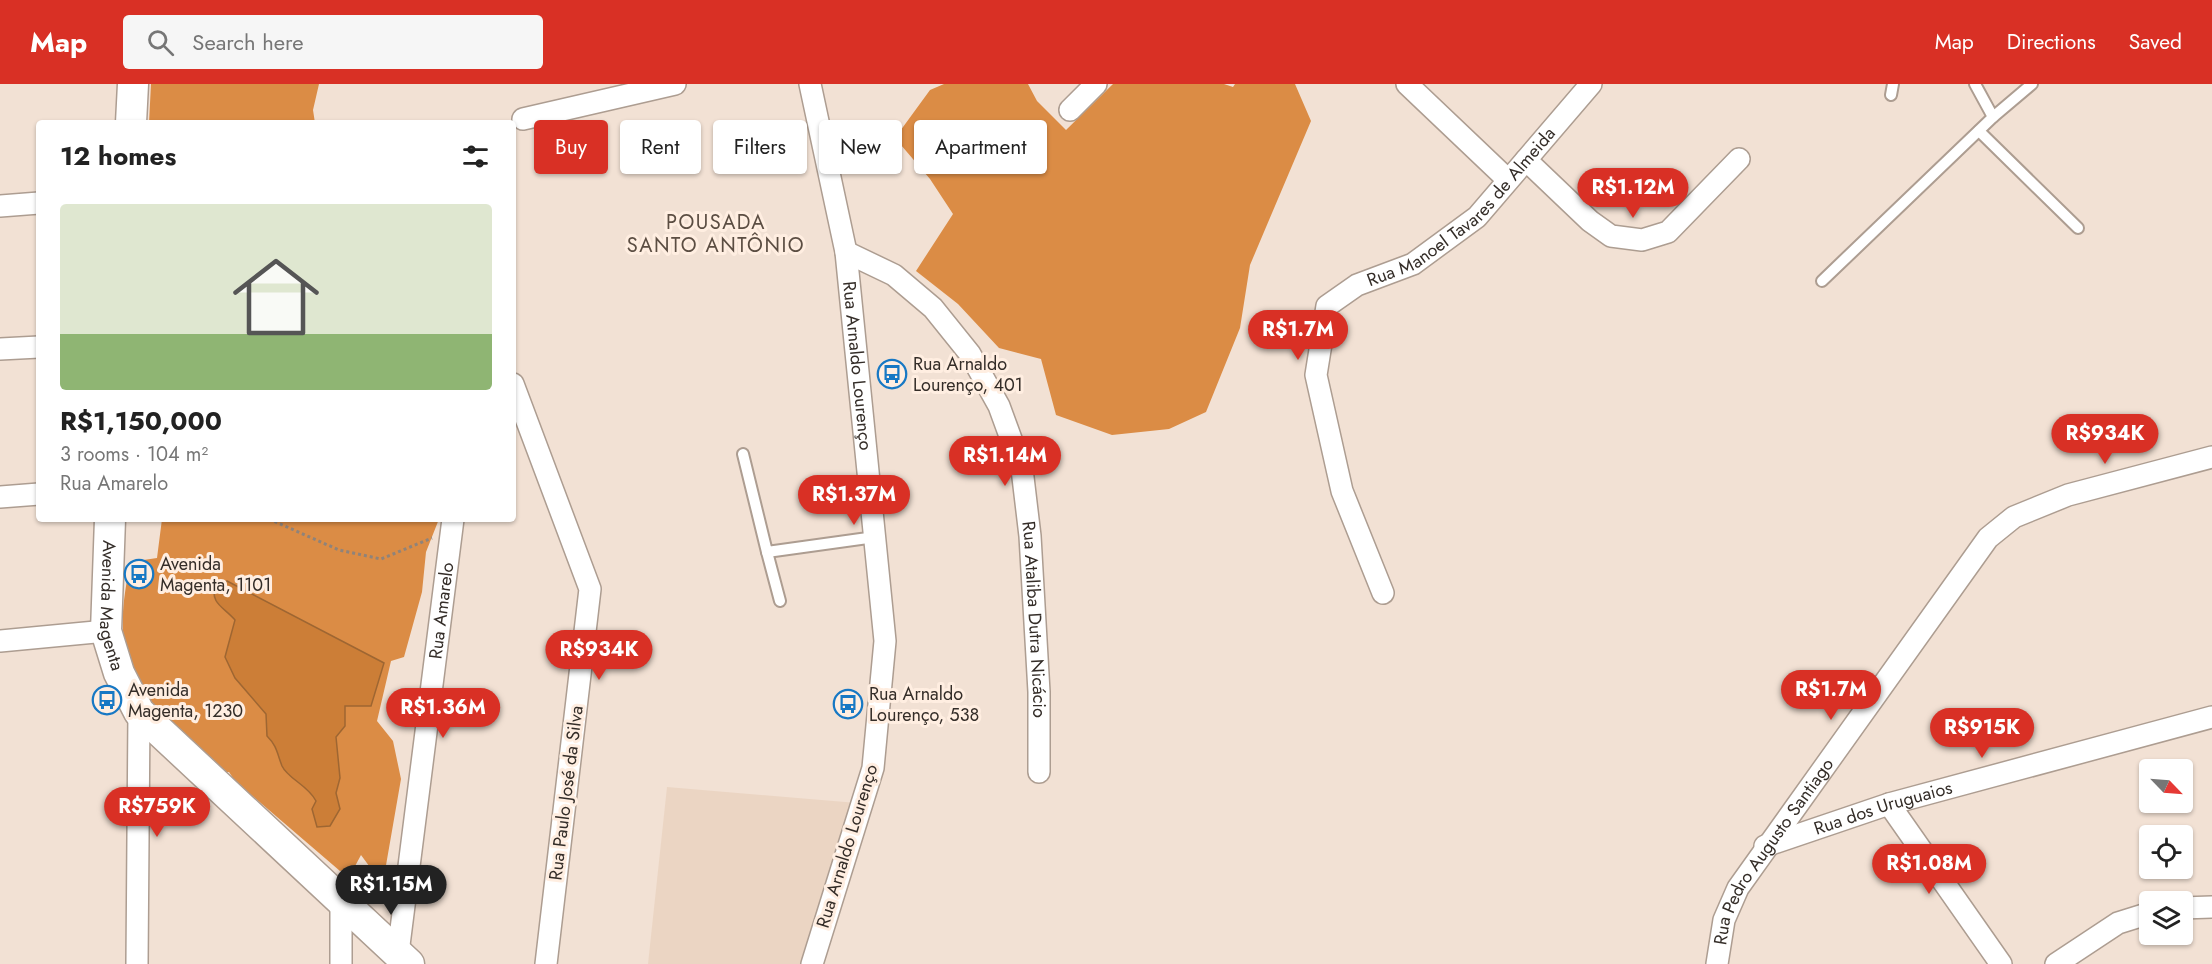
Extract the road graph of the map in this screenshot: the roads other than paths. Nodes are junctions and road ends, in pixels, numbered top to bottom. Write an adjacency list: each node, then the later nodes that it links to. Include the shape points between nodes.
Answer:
1 (133, 84): 12 (street)
2 (675, 84): 11 (street)
3 (810, 84): 20 (street, Rua Arnaldo Lourenço)
4 (1096, 84): 9 (street)
5 (1407, 84): 16 (street)
6 (1591, 84): 15 (street, Rua Manoel Tavares de Almeida)
7 (1975, 84): 10 (lane)
8 (2032, 84): 10 (lane)
9 (1070, 110)
10 (1993, 117): 13 (lane)
11 (523, 119)
12 (131, 120)
13 (1978, 131): 19 (lane); 21 (lane)
14 (1739, 159): 15 (street, via 1668,232 1642,240 1611,236)
15 (1526, 160): 16 (street, Rua Manoel Tavares de Almeida)
16 (1508, 180): 33 (street, Rua Manoel Tavares de Almeida, via 1477,217 1413,264 1357,285 1327,306 1316,375 1342,491)
17 (36, 203): 18 (street)
18 (0, 206)
19 (2078, 228)
20 (846, 252): 31 (street, Rua Arnaldo Lourenço); 39 (street, Rua Ataliba Dutra Nicácio, via 894,275 933,308 969,354 999,406 1022,469 1030,536 1039,692)
21 (1822, 281)
22 (36, 347): 23 (street)
23 (0, 349)
24 (518, 417): 49 (street, Rua Paulo José da Silva, via 590,589)
25 (743, 454): 32 (lane)
26 (2212, 457): 41 (street, Rua Pedro Augusto Santiago, via 2068,495 2014,517 1988,538)
27 (36, 494): 28 (street)
28 (0, 497)
29 (110, 522): 35 (street, Avenida Magenta)
30 (452, 524): 46 (street, Rua Amarelo)
31 (874, 537): 32 (lane); 50 (street, Rua Arnaldo Lourenço, via 885,641 873,768)
32 (767, 552): 34 (lane)
33 (1383, 593)
34 (780, 601)
35 (106, 631): 36 (street); 37 (street, Avenida Magenta, via 119,674)
36 (0, 641)
37 (139, 712): 42 (street, Avenida Magenta); 47 (street)
38 (2212, 717): 40 (street, Rua dos Uruguaios)
39 (1039, 772)
40 (1889, 804): 41 (street, Rua dos Uruguaios); 52 (street)
41 (1765, 846): 51 (street, Rua Pedro Augusto Santiago, via 1738,888 1724,920)
42 (342, 904): 46 (street, Avenida Magenta); 48 (street)
43 (2212, 907): 44 (street)
44 (2193, 908)
45 (2139, 917): 53 (street, via 2118,924)
46 (403, 959)
47 (136, 964)
48 (341, 964)
49 (546, 964)
50 (812, 964)
51 (1718, 964)
52 (2001, 964)
53 (2056, 964)

